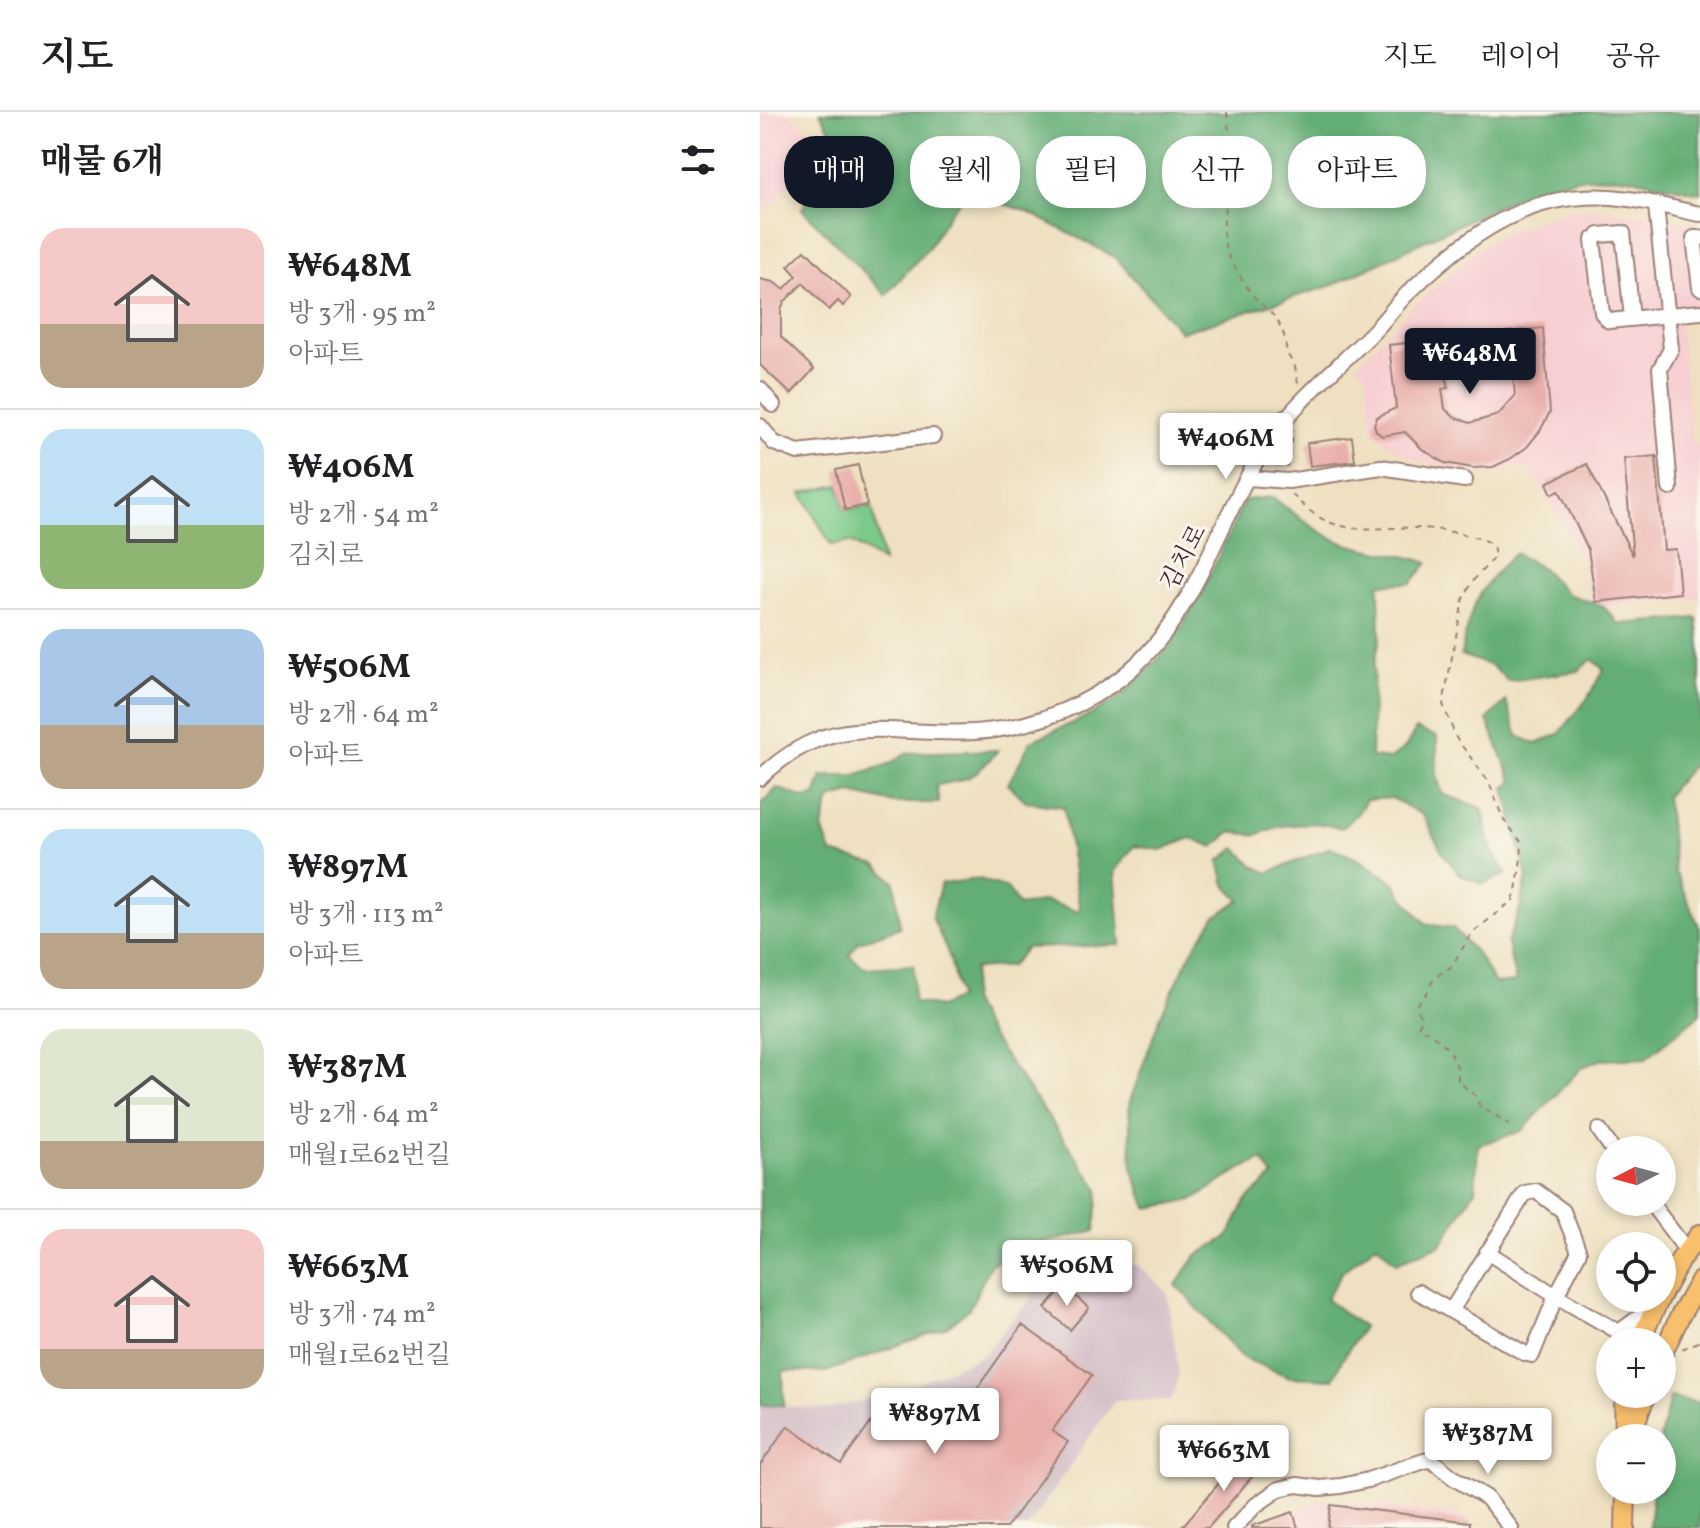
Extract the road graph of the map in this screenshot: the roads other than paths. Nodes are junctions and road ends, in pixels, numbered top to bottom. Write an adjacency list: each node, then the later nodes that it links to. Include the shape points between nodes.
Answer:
1 (1656, 206): 2 (street, 김치로); 6 (street); 12 (street, 김치로, via 1631,199 1569,199 1521,211 1483,229 1406,295 1296,408 1263,449)
2 (1700, 214)
3 (1700, 238): 4 (street, via 1694,238)
4 (1700, 288)
5 (1700, 312): 6 (street)
6 (1668, 316): 7 (street); 14 (street, via 1671,349 1660,369)
7 (1632, 318): 7 (street, via 1609,321 1602,313 1596,238 1623,233)
8 (760, 389): 9 (street)
9 (773, 405)
10 (760, 426): 11 (street, via 774,443 798,452)
11 (933, 436)
12 (1249, 478): 13 (street, via 1282,481 1396,467); 15 (street, 김치로, via 1162,637 1109,686 1056,713 999,730 879,728 823,736 781,758)
13 (1465, 480)
14 (1670, 488)
15 (760, 778)
16 (1599, 1130): 17 (street)
17 (1603, 1136)
18 (1661, 1216): 20 (street)
19 (1700, 1234): 20 (main road)
20 (1687, 1251): 22 (main road)
21 (1487, 1252): 25 (street); 25 (street, via 1525,1193 1536,1191 1563,1211 1579,1252); 26 (street)
22 (1676, 1270)
23 (1700, 1281): 30 (main road)
24 (1418, 1292): 26 (street)
25 (1556, 1296): 26 (street, via 1532,1355); 28 (street)
26 (1451, 1311)
27 (1646, 1312): 29 (street)
28 (1607, 1328)
29 (1630, 1328)
30 (1674, 1328)
31 (1626, 1504): 34 (main road)
32 (1234, 1528): 33 (street, via 1279,1489 1341,1486 1430,1459 1487,1498)
33 (1511, 1528)
34 (1625, 1528)

